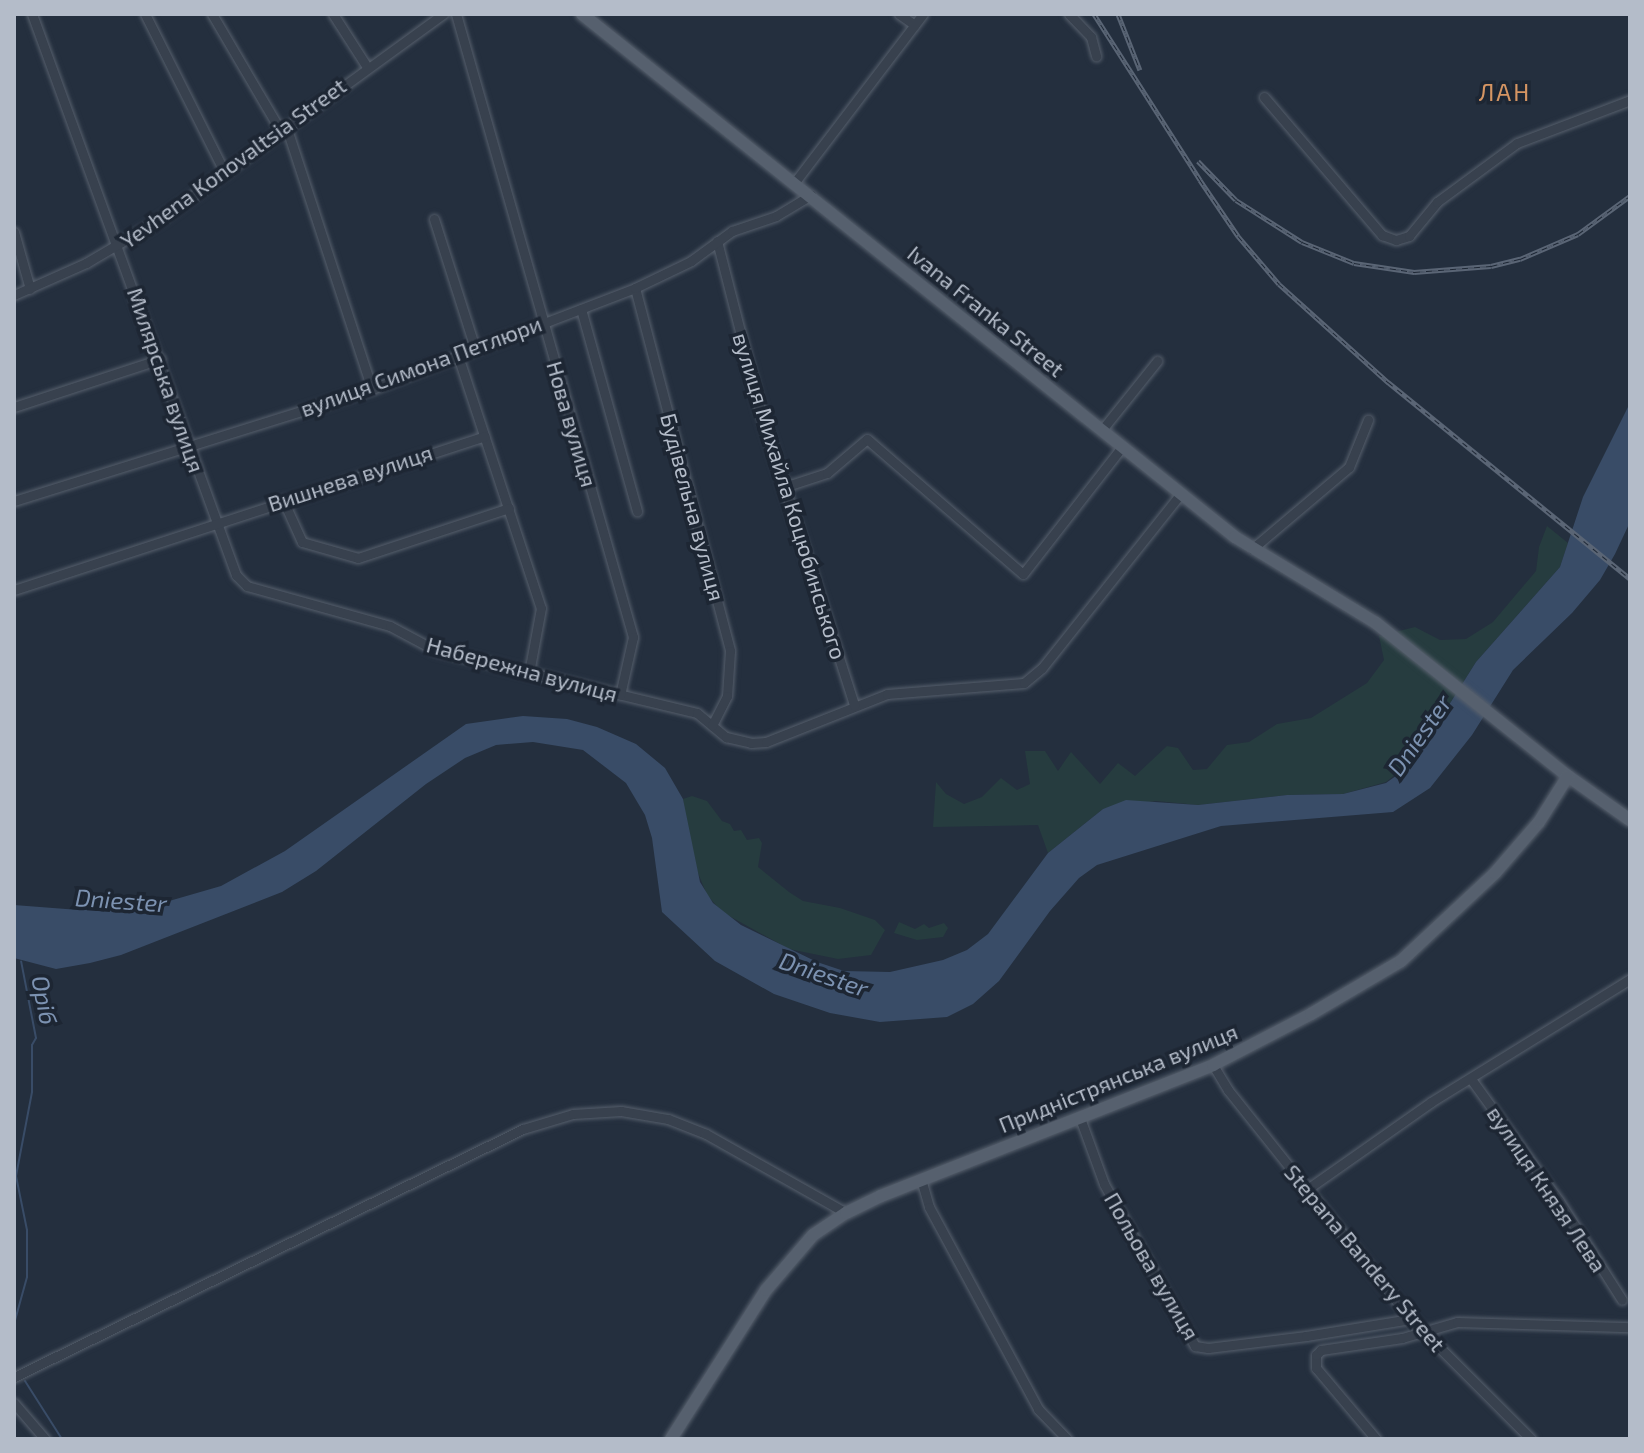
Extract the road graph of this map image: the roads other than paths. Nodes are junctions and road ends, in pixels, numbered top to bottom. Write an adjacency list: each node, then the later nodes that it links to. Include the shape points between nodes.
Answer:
1 (32, 14): 23 (street, Милярська вулиця)
2 (145, 14): 17 (street)
3 (212, 14): 16 (street)
4 (333, 14): 13 (street)
5 (443, 14): 13 (street, Yevhena Konovaltsia Street)
6 (456, 14): 28 (street, Нова вулиця)
7 (582, 14): 18 (main road, Ivana Franka Street)
8 (899, 14): 11 (street)
9 (923, 14): 11 (street)
10 (1069, 14): 12 (street, via 1091,37)
11 (915, 25): 18 (street)
12 (1096, 56)
13 (367, 67): 16 (street, Yevhena Konovaltsia Street)
14 (1264, 97): 15 (street, via 1382,235 1396,240 1409,236 1437,202 1517,143)
15 (1630, 100)
16 (283, 128): 17 (street, Yevhena Konovaltsia Street); 33 (street)
17 (225, 173): 23 (street, Yevhena Konovaltsia Street)
18 (795, 182): 19 (main road, Ivana Franka Street)
19 (811, 195): 22 (street, вулиця Симона Петлюри); 36 (main road, Ivana Franka Street)
20 (434, 219): 29 (street)
21 (14, 232): 25 (street)
22 (717, 241): 24 (street, вулиця Симона Петлюри, via 691,261); 40 (street, вулиця Михайла Коцюбинського)
23 (119, 245): 25 (street, Yevhena Konovaltsia Street); 31 (street, Милярська вулиця)
24 (635, 288): 27 (street, вулиця Симона Петлюри); 52 (street, Будівельна вулиця, via 730,651 727,696)
25 (30, 289): 26 (street, Yevhena Konovaltsia Street)
26 (14, 295)
27 (581, 309): 28 (street, вулиця Симона Петлюри); 45 (street)
28 (542, 322): 29 (street, вулиця Симона Петлюри); 50 (street, Нова вулиця, via 633,637)
29 (475, 348): 30 (street, вулиця Симона Петлюри)
30 (458, 356): 33 (street, вулиця Симона Петлюри); 37 (street)
31 (160, 359): 34 (street); 38 (street, Милярська вулиця)
32 (1157, 361): 36 (street)
33 (372, 389): 38 (street, вулиця Симона Петлюри)
34 (14, 407)
35 (1368, 420): 47 (street, via 1349,467)
36 (1101, 431): 39 (main road, Ivana Franka Street)
37 (484, 436): 42 (street, Вишнева вулиця); 44 (street)
38 (189, 444): 43 (street, вулиця Симона Петлюри); 46 (street, Милярська вулиця)
39 (1122, 447): 40 (street, via 1023,574 867,439 827,473); 41 (main road, Ivana Franka Street)
40 (784, 487): 51 (street, вулиця Михайла Коцюбинського)
41 (1181, 493): 47 (main road, Ivana Franka Street); 51 (street, via 1042,668 1024,683 908,690)
42 (283, 500): 44 (street, via 302,542 358,558); 46 (street, Вишнева вулиця)
43 (14, 501)
44 (509, 508): 49 (street, via 541,608)
45 (637, 511)
46 (216, 521): 48 (street, Вишнева вулиця); 49 (street, Набережна вулиця, via 236,575 247,586 390,626 435,650)
47 (1252, 549): 53 (main road, Ivana Franka Street, via 1376,623)
48 (15, 587)
49 (529, 673): 50 (street, Набережна вулиця)
50 (620, 695): 52 (street, Набережна вулиця, via 697,713)
51 (854, 705): 52 (street, Набережна вулиця, via 766,742 726,737)
52 (712, 725)
53 (1568, 776): 54 (main road, Ivana Franka Street); 56 (main road, Придністрянська вулиця, via 1539,822 1495,873 1401,961)
54 (1630, 820)
55 (1630, 979): 57 (street)
56 (1213, 1065): 58 (main road, Придністрянська вулиця); 60 (street, Stepana Bandery Street)
57 (1471, 1079): 60 (street); 62 (street, вулиця Князя Лева)
58 (1080, 1118): 59 (main road, Придністрянська вулиця); 63 (street, Польова вулиця, via 1104,1184 1195,1346)
59 (921, 1179): 61 (main road, Придністрянська вулиця); 70 (street, via 929,1207 1038,1409)
60 (1306, 1190): 63 (street, Stepana Bandery Street)
61 (846, 1213): 66 (street, via 706,1134 668,1119 621,1111 573,1114 523,1129); 69 (main road, Придністрянська вулиця, via 813,1235 766,1290)
62 (1622, 1300)
63 (1411, 1319): 65 (street, Stepana Bandery Street)
64 (1630, 1327): 65 (street, via 1481,1321)
65 (1424, 1331): 71 (street, via 1327,1348 1316,1355 1316,1368); 72 (street, Stepana Bandery Street)
66 (14, 1377)
67 (14, 1403): 68 (street)
68 (45, 1439)
69 (671, 1439)
70 (1067, 1439)
71 (1376, 1439)
72 (1531, 1439)

